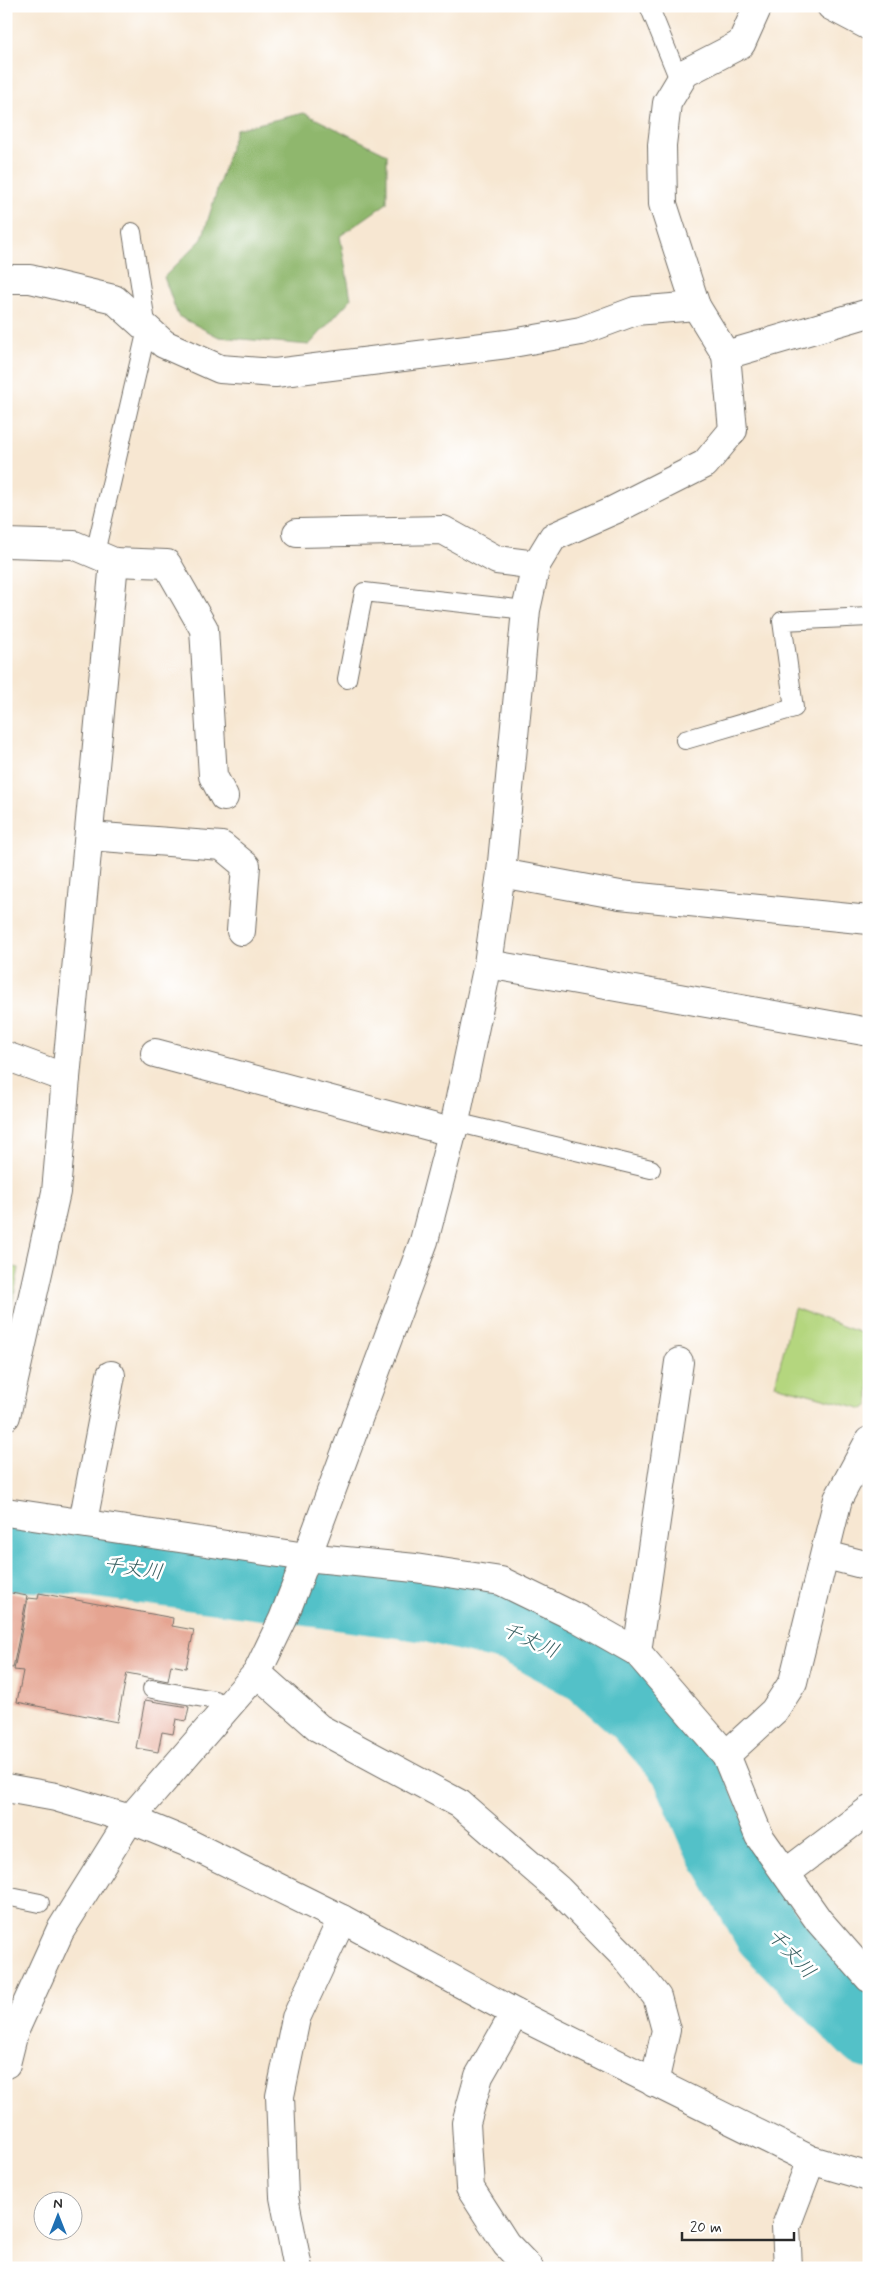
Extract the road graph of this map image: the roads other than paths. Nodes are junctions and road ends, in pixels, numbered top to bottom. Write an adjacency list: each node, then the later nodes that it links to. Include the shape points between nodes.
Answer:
1 (649, 6): 5 (lane)
2 (758, 6): 5 (street, via 741,44 685,73)
3 (832, 6): 4 (street)
4 (869, 26)
5 (680, 82): 8 (street, via 667,103 662,145 663,204)
6 (132, 232): 10 (lane)
7 (6, 278): 10 (street, via 30,279 114,299)
8 (696, 306): 10 (street, via 635,311 581,330 507,344 275,373 220,368 164,344); 11 (street)
9 (869, 313): 11 (street)
10 (148, 329): 14 (lane)
11 (726, 355): 15 (street, via 733,430 705,464 553,537)
12 (297, 533): 15 (street, via 443,530 497,560)
13 (6, 543): 14 (street, via 74,545)
14 (104, 557): 20 (street, via 168,564 204,629 213,776); 21 (street)
15 (536, 565): 16 (street)
16 (526, 610): 18 (lane, via 364,592); 22 (street)
17 (869, 617): 19 (lane, via 782,621 794,708)
18 (347, 679)
19 (685, 740)
20 (224, 798)
21 (88, 836): 24 (street, via 222,846 246,866); 29 (street)
22 (501, 873): 23 (street, via 620,895); 25 (street)
23 (869, 920)
24 (241, 931)
25 (488, 964): 26 (street); 30 (street)
26 (869, 1032)
27 (155, 1053): 30 (street)
28 (6, 1056): 29 (street)
29 (66, 1078): 34 (street, via 56,1192)
30 (453, 1128): 31 (lane); 40 (street, via 424,1241)
31 (651, 1169)
32 (679, 1362): 41 (street)
33 (111, 1375): 37 (street)
34 (6, 1416)
35 (869, 1441): 38 (street, via 838,1498)
36 (6, 1512): 37 (street)
37 (83, 1522): 40 (street)
38 (826, 1554): 39 (street); 45 (street, via 793,1682 774,1712)
39 (869, 1566)
40 (303, 1568): 41 (street, via 415,1568 501,1581 579,1619); 42 (street)
41 (636, 1652): 45 (street)
42 (257, 1673): 44 (street); 56 (street, via 319,1728 460,1804 558,1889 618,1950 657,1997 666,2030)
43 (152, 1689): 44 (lane, via 215,1700)
44 (226, 1708): 48 (street)
45 (726, 1755): 49 (street, via 758,1836)
46 (6, 1788): 48 (street, via 56,1797)
47 (869, 1810): 49 (street)
48 (130, 1818): 52 (street); 55 (street, via 60,1931 14,2032)
49 (786, 1873): 53 (street, via 819,1921)
50 (6, 1896): 51 (lane)
51 (40, 1903)
52 (342, 1919): 54 (street); 59 (street, via 296,2018 280,2096 284,2197)
53 (869, 1978)
54 (514, 2013): 56 (street); 60 (street, via 479,2076 466,2123 470,2188 506,2244)
55 (6, 2064)
56 (654, 2082): 57 (street)
57 (811, 2160): 58 (street); 61 (street, via 786,2226)
58 (869, 2177)
59 (298, 2268)
60 (528, 2268)
61 (788, 2268)

